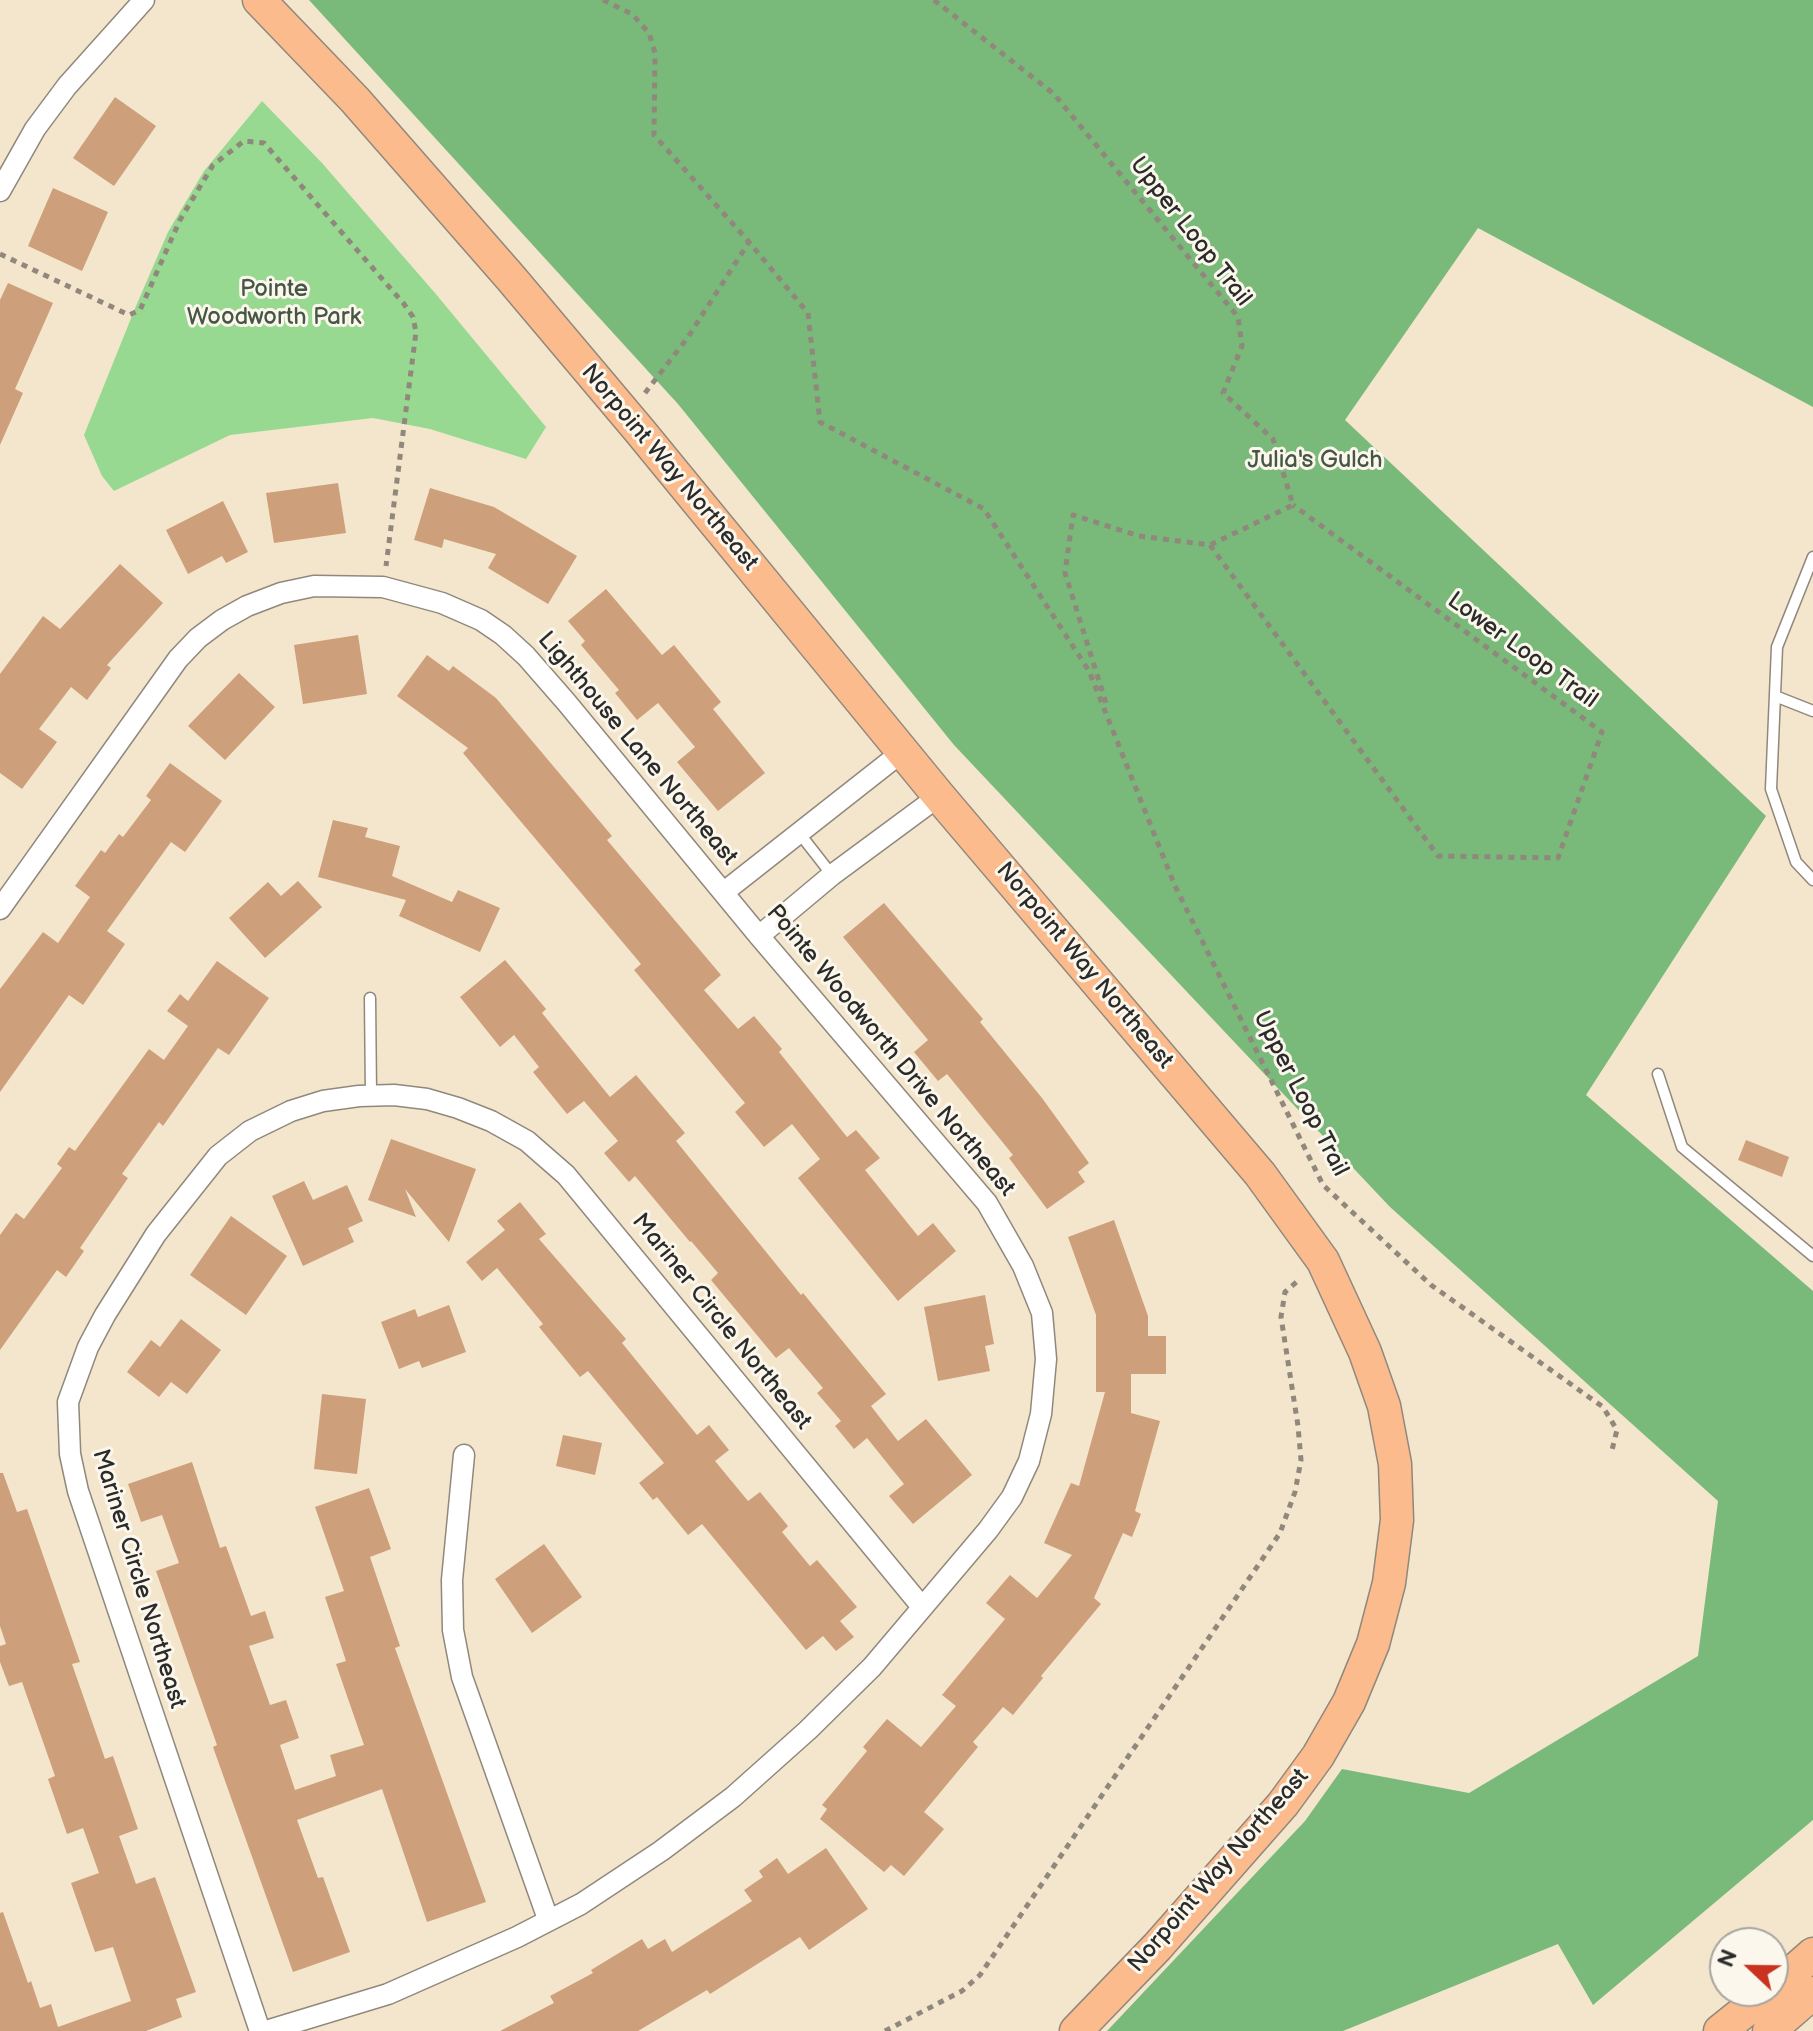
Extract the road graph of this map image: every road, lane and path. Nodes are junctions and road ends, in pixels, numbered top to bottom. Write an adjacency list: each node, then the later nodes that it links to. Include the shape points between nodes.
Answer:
1 (144, 0): 5 (street, via 67,86)
2 (259, 0): 8 (main road, Norpoint Way Northeast, via 355,100)
3 (603, 0): 6 (path, Upper Loop Trail, via 632,14 649,33 655,53 654,135)
4 (934, 0): 9 (path, Upper Loop Trail, via 1054,94 1238,317 1242,346 1223,393 1273,439)
5 (0, 191)
6 (749, 242): 8 (path, via 688,337); 15 (path, Upper Loop Trail, via 808,313 820,422 984,509 1089,671)
7 (0, 254): 12 (path, via 129,315 140,310 180,220 213,165 244,141 264,143 413,317 416,332)
8 (627, 415): 16 (main road, Norpoint Way Northeast)
9 (1293, 505): 10 (path); 10 (path, Lower Loop Trail, via 1602,732 1558,858 1438,856)
10 (1210, 545): 15 (path, Upper Loop Trail, via 1139,536 1073,515 1065,573)
11 (1813, 557): 13 (lane, via 1777,647)
12 (383, 587): 21 (street, Lighthouse Lane Northeast, via 481,620 526,656); 22 (street, Lighthouse Lane Northeast, via 314,586 281,593 247,606 198,638 148,698)
13 (1775, 696): 14 (lane); 20 (lane, via 1771,789 1796,862)
14 (1813, 711)
15 (1117, 739): 29 (path, Upper Loop Trail, via 1175,886 1323,1185 1431,1285 1603,1407 1617,1430)
16 (902, 752): 17 (main road, Norpoint Way Northeast); 18 (street)
17 (939, 796): 19 (street); 28 (main road, Norpoint Way Northeast, via 1260,1174)
18 (800, 834): 19 (lane); 21 (street)
19 (832, 875): 23 (street)
20 (1813, 880)
21 (724, 892): 23 (street, Pointe Woodworth Drive Northeast)
22 (0, 909)
23 (759, 936): 31 (street, Pointe Woodworth Drive Northeast, via 987,1203 1023,1266 1042,1313 1046,1359 1041,1414 1029,1461 988,1530)
24 (370, 998): 26 (lane)
25 (1658, 1074): 27 (lane, via 1682,1147)
26 (371, 1095): 31 (street, Mariner Circle Northeast, via 427,1099 491,1121 527,1141 566,1175); 37 (street, Mariner Circle Northeast, via 291,1111 250,1131 218,1156 156,1234 105,1315 68,1402 78,1491)
27 (1813, 1256)
28 (1323, 1261): 39 (path, via 1285,1292 1281,1317 1301,1460 1280,1533 980,1975 962,1991); 40 (main road, Norpoint Way Northeast, via 1365,1352 1384,1406 1395,1464 1397,1520 1389,1583 1373,1644 1349,1702 1283,1804)
29 (1612, 1450)
30 (464, 1455): 32 (street, via 452,1580 453,1630 462,1677)
31 (922, 1607): 32 (street, Pointe Woodworth Drive Northeast, via 872,1667 733,1797 615,1882)
32 (548, 1919): 38 (street, Pointe Woodworth Drive Northeast, via 388,1994)
33 (1813, 1954): 34 (main road)
34 (1789, 1975)
35 (1813, 1993): 42 (main road)
36 (1750, 2007): 41 (main road)
37 (260, 2031)
38 (266, 2031)
39 (885, 2031)
40 (1076, 2031)
41 (1720, 2031)
42 (1769, 2031)

